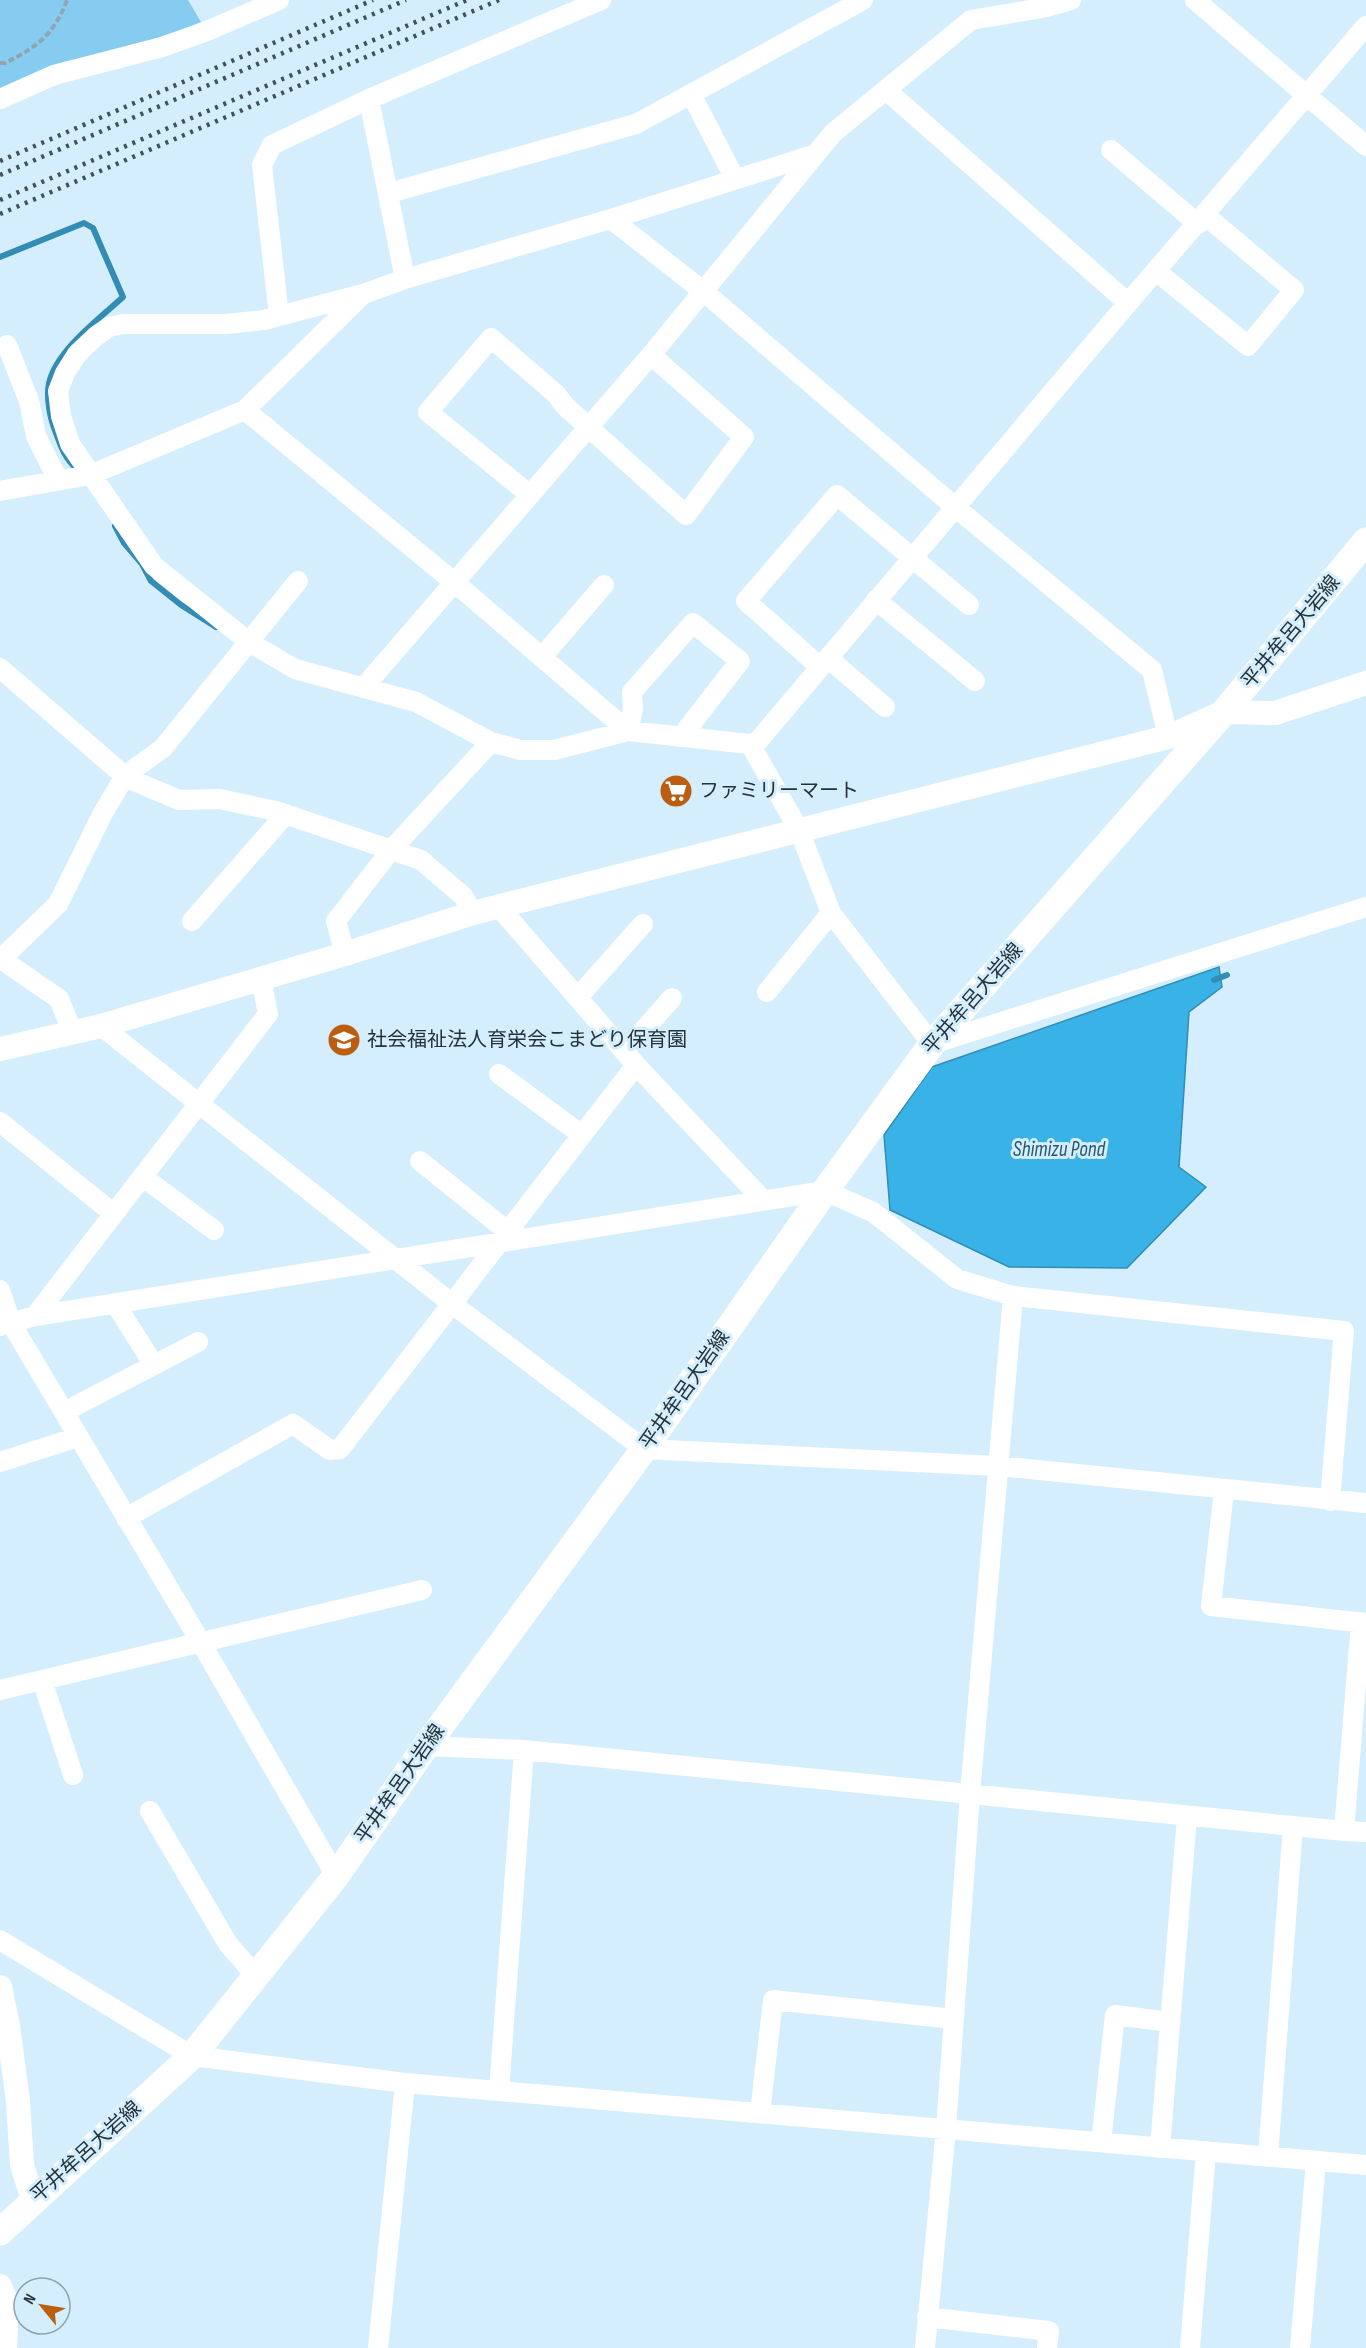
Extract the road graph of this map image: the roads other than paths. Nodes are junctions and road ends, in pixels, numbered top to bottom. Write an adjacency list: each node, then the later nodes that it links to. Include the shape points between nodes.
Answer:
1 (279, 0): 7 (street)
2 (601, 0): 13 (street)
3 (863, 0): 10 (street)
4 (1071, 0): 6 (street)
5 (1195, 0): 11 (street)
6 (1039, 4): 9 (street, via 971,20)
7 (246, 6): 12 (street, via 162,47 54,75)
8 (1366, 26): 11 (street)
9 (886, 90): 16 (street, via 833,133); 25 (street)
10 (692, 94): 17 (street); 18 (street, via 636,124)
11 (1305, 96): 14 (street); 20 (street)
12 (0, 99)
13 (369, 99): 18 (street); 26 (street, via 272,145 262,165)
14 (1366, 146)
15 (1111, 150): 20 (street)
16 (816, 154): 17 (street); 23 (street)
17 (735, 180): 19 (street)
18 (389, 193): 22 (street)
19 (612, 219): 22 (street); 23 (street)
20 (1202, 220): 21 (street); 21 (street, via 1294,290 1248,346)
21 (1156, 271): 25 (street)
22 (405, 279): 24 (street)
23 (703, 291): 28 (street); 34 (street)
24 (363, 294): 26 (street); 29 (street)
25 (1128, 303): 34 (street)
26 (279, 316): 31 (street, via 226,324 123,324 96,336 77,354 58,391)
27 (7, 345): 31 (street, via 29,401 36,436)
28 (651, 355): 30 (street); 30 (street, via 744,437 686,515)
29 (245, 410): 31 (street); 38 (street)
30 (587, 427): 33 (street); 33 (street, via 556,394 491,338 428,412)
31 (76, 477): 32 (street); 42 (street, via 154,566)
32 (0, 491)
33 (529, 494): 38 (street)
34 (955, 507): 36 (street); 53 (street, via 1152,670)
35 (1366, 541): 50 (main road, 平井牟呂大岩線)
36 (913, 557): 40 (street); 41 (street); 44 (street, via 837,495 746,601)
37 (298, 580): 42 (street)
38 (454, 582): 43 (street); 48 (street)
39 (604, 585): 43 (street)
40 (876, 600): 44 (street); 46 (street)
41 (969, 605)
42 (249, 642): 48 (street, via 295,669); 56 (street, via 163,748)
43 (542, 657): 51 (street)
44 (824, 662): 49 (street); 55 (street, via 758,741)
45 (0, 668): 56 (street)
46 (975, 681)
47 (1366, 683): 50 (street, via 1275,713)
48 (363, 688): 54 (street, via 416,702)
49 (885, 707)
50 (1224, 712): 53 (street); 74 (main road, 平井牟呂大岩線)
51 (628, 731): 52 (street); 52 (street, via 632,692 693,622 740,661); 54 (street, via 554,750 520,750)
52 (681, 737): 55 (street)
53 (1168, 737): 58 (street)
54 (491, 742): 59 (street)
55 (750, 744): 58 (street)
56 (127, 778): 57 (street, via 179,800 219,799); 67 (street, via 103,813 58,904)
57 (286, 814): 59 (street); 64 (street)
58 (799, 830): 60 (street); 63 (street)
59 (391, 850): 62 (street, via 421,860 463,896); 66 (street, via 336,921)
60 (499, 907): 62 (street); 70 (street)
61 (1366, 907): 74 (street)
62 (474, 913): 66 (street)
63 (831, 913): 69 (street); 74 (street)
64 (192, 921)
65 (643, 924): 70 (street)
66 (345, 954): 68 (street)
67 (0, 959): 73 (street, via 59,999)
68 (261, 979): 72 (street); 78 (street, via 268,1014)
69 (767, 992)
70 (578, 997): 76 (street)
71 (672, 998): 76 (street)
72 (101, 1026): 73 (street); 78 (street)
73 (72, 1031): 75 (street)
74 (932, 1044): 83 (main road, 平井牟呂大岩線)
75 (0, 1049)
76 (631, 1058): 80 (street); 84 (street)
77 (499, 1074): 80 (street)
78 (200, 1105): 82 (street); 88 (street)
79 (0, 1122): 85 (street)
80 (582, 1135): 87 (street)
81 (420, 1161): 87 (street)
82 (143, 1177): 85 (street); 86 (street)
83 (825, 1191): 84 (street); 90 (street, via 873,1212 957,1279); 99 (main road, 平井牟呂大岩線)
84 (763, 1200): 87 (street)
85 (114, 1214): 93 (street)
86 (214, 1230)
87 (503, 1237): 88 (street); 91 (street)
88 (396, 1259): 91 (street); 92 (street)
89 (0, 1290): 94 (street)
90 (1012, 1296): 101 (street); 103 (street, via 1344,1331)
91 (451, 1303): 99 (street); 105 (street, via 340,1449 330,1450 293,1424)
92 (117, 1305): 93 (street); 96 (street)
93 (35, 1316): 94 (street)
94 (6, 1325): 97 (street)
95 (198, 1342): 96 (street)
96 (154, 1365): 97 (street)
97 (64, 1412): 98 (street)
98 (78, 1437): 100 (street); 105 (street)
99 (644, 1449): 101 (street); 111 (main road, 平井牟呂大岩線)
100 (0, 1462)
101 (998, 1467): 102 (street); 114 (street)
102 (1224, 1490): 103 (street); 107 (street, via 1211,1606)
103 (1330, 1501): 104 (street)
104 (1366, 1503)
105 (126, 1518): 108 (street)
106 (422, 1590): 108 (street)
107 (1364, 1622): 118 (street)
108 (200, 1641): 109 (street); 120 (street)
109 (42, 1680): 110 (street); 113 (street)
110 (0, 1690)
111 (426, 1746): 112 (street); 120 (main road, 平井牟呂大岩線)
112 (524, 1750): 114 (street); 128 (street)
113 (73, 1775)
114 (970, 1794): 116 (street); 124 (street)
115 (150, 1811): 122 (street, via 228,1944)
116 (1187, 1816): 117 (street); 125 (street)
117 (1293, 1826): 118 (street); 134 (street)
118 (1344, 1831): 119 (street)
119 (1366, 1832)
120 (336, 1876): 122 (main road, 平井牟呂大岩線)
121 (0, 1940): 126 (street)
122 (256, 1976): 126 (main road, 平井牟呂大岩線)
123 (0, 1988): 137 (street, via 18,2101 22,2164)
124 (954, 2019): 129 (street, via 773,2000); 130 (street)
125 (1170, 2022): 131 (street, via 1115,2015); 132 (street)
126 (192, 2056): 127 (street); 137 (main road, 平井牟呂大岩線)
127 (405, 2083): 128 (street); 142 (street)
128 (499, 2091): 129 (street)
129 (760, 2113): 130 (street)
130 (946, 2129): 131 (street); 140 (street)
131 (1101, 2142): 132 (street)
132 (1160, 2148): 133 (street)
133 (1206, 2151): 134 (street); 145 (street)
134 (1268, 2156): 135 (street)
135 (1316, 2161): 136 (street); 146 (street)
136 (1366, 2165)
137 (33, 2200): 138 (main road, 平井牟呂大岩線)
138 (0, 2232)
139 (0, 2286): 141 (street, via 7,2303)
140 (927, 2317): 143 (street); 144 (street, via 1049,2331)
141 (5, 2348)
142 (378, 2348)
143 (926, 2348)
144 (1047, 2348)
145 (1190, 2348)
146 (1300, 2348)

